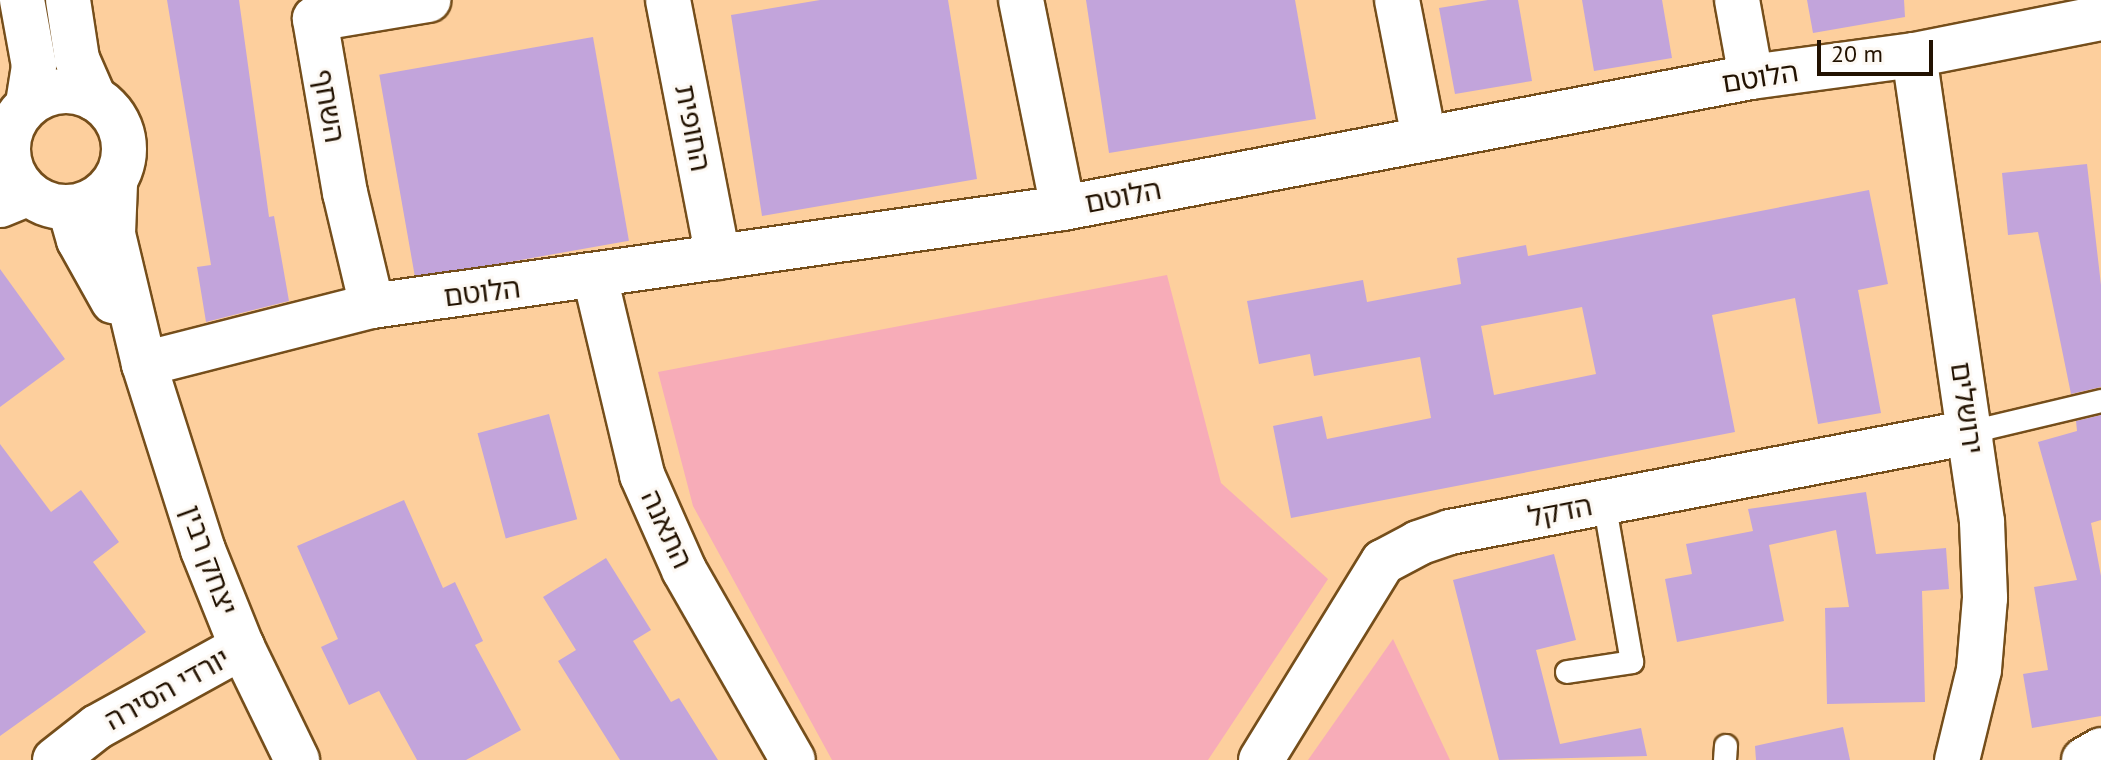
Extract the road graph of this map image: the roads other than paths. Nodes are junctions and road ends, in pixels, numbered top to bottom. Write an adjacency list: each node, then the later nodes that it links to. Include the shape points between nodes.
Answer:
1 (22, 0): 12 (street, via 34,66)
2 (68, 0): 11 (street, via 77,59)
3 (428, 0): 20 (street, השחף, via 315,19 345,193)
4 (668, 0): 18 (street, החופית)
5 (1021, 0): 16 (street)
6 (1397, 0): 13 (street)
7 (1737, 0): 10 (street)
8 (2098, 12): 9 (street, הלוטם)
9 (1914, 55): 10 (street, הלוטם); 23 (street, ירושלים)
10 (1751, 77): 13 (street, הלוטם)
11 (94, 98): 12 (street, via 65,91); 14 (street, via 115,117 123,134 125,151)
12 (12, 130): 15 (street)
13 (1424, 138): 16 (street, הלוטם)
14 (115, 184): 17 (street, via 87,206); 21 (street, יצחק רבין, via 113,234)
15 (14, 199): 17 (street)
16 (1063, 208): 18 (street, הלוטם)
17 (70, 209): 21 (street, יצחק רבין, via 79,240)
18 (718, 257): 19 (street, הלוטם)
19 (595, 277): 20 (street, הלוטם); 30 (street, התאנה, via 642,475 684,570)
20 (372, 306): 21 (street, הלוטם)
21 (142, 358): 25 (street, יצחק רבין, via 203,550)
22 (2101, 401): 23 (lane)
23 (1971, 432): 24 (street, הדקל); 32 (street, ירושלים, via 1985,598 1979,670)
24 (1604, 502): 26 (lane, via 1632,662); 31 (street, הדקל, via 1450,532 1383,562)
25 (242, 647): 28 (street, יורדי הסירה, via 97,727); 29 (street, יצחק רבין)
26 (1567, 672)
27 (2101, 750): 33 (street)
28 (55, 760)
29 (297, 760)
30 (793, 760)
31 (1261, 760)
32 (1957, 760)
33 (2084, 760)

